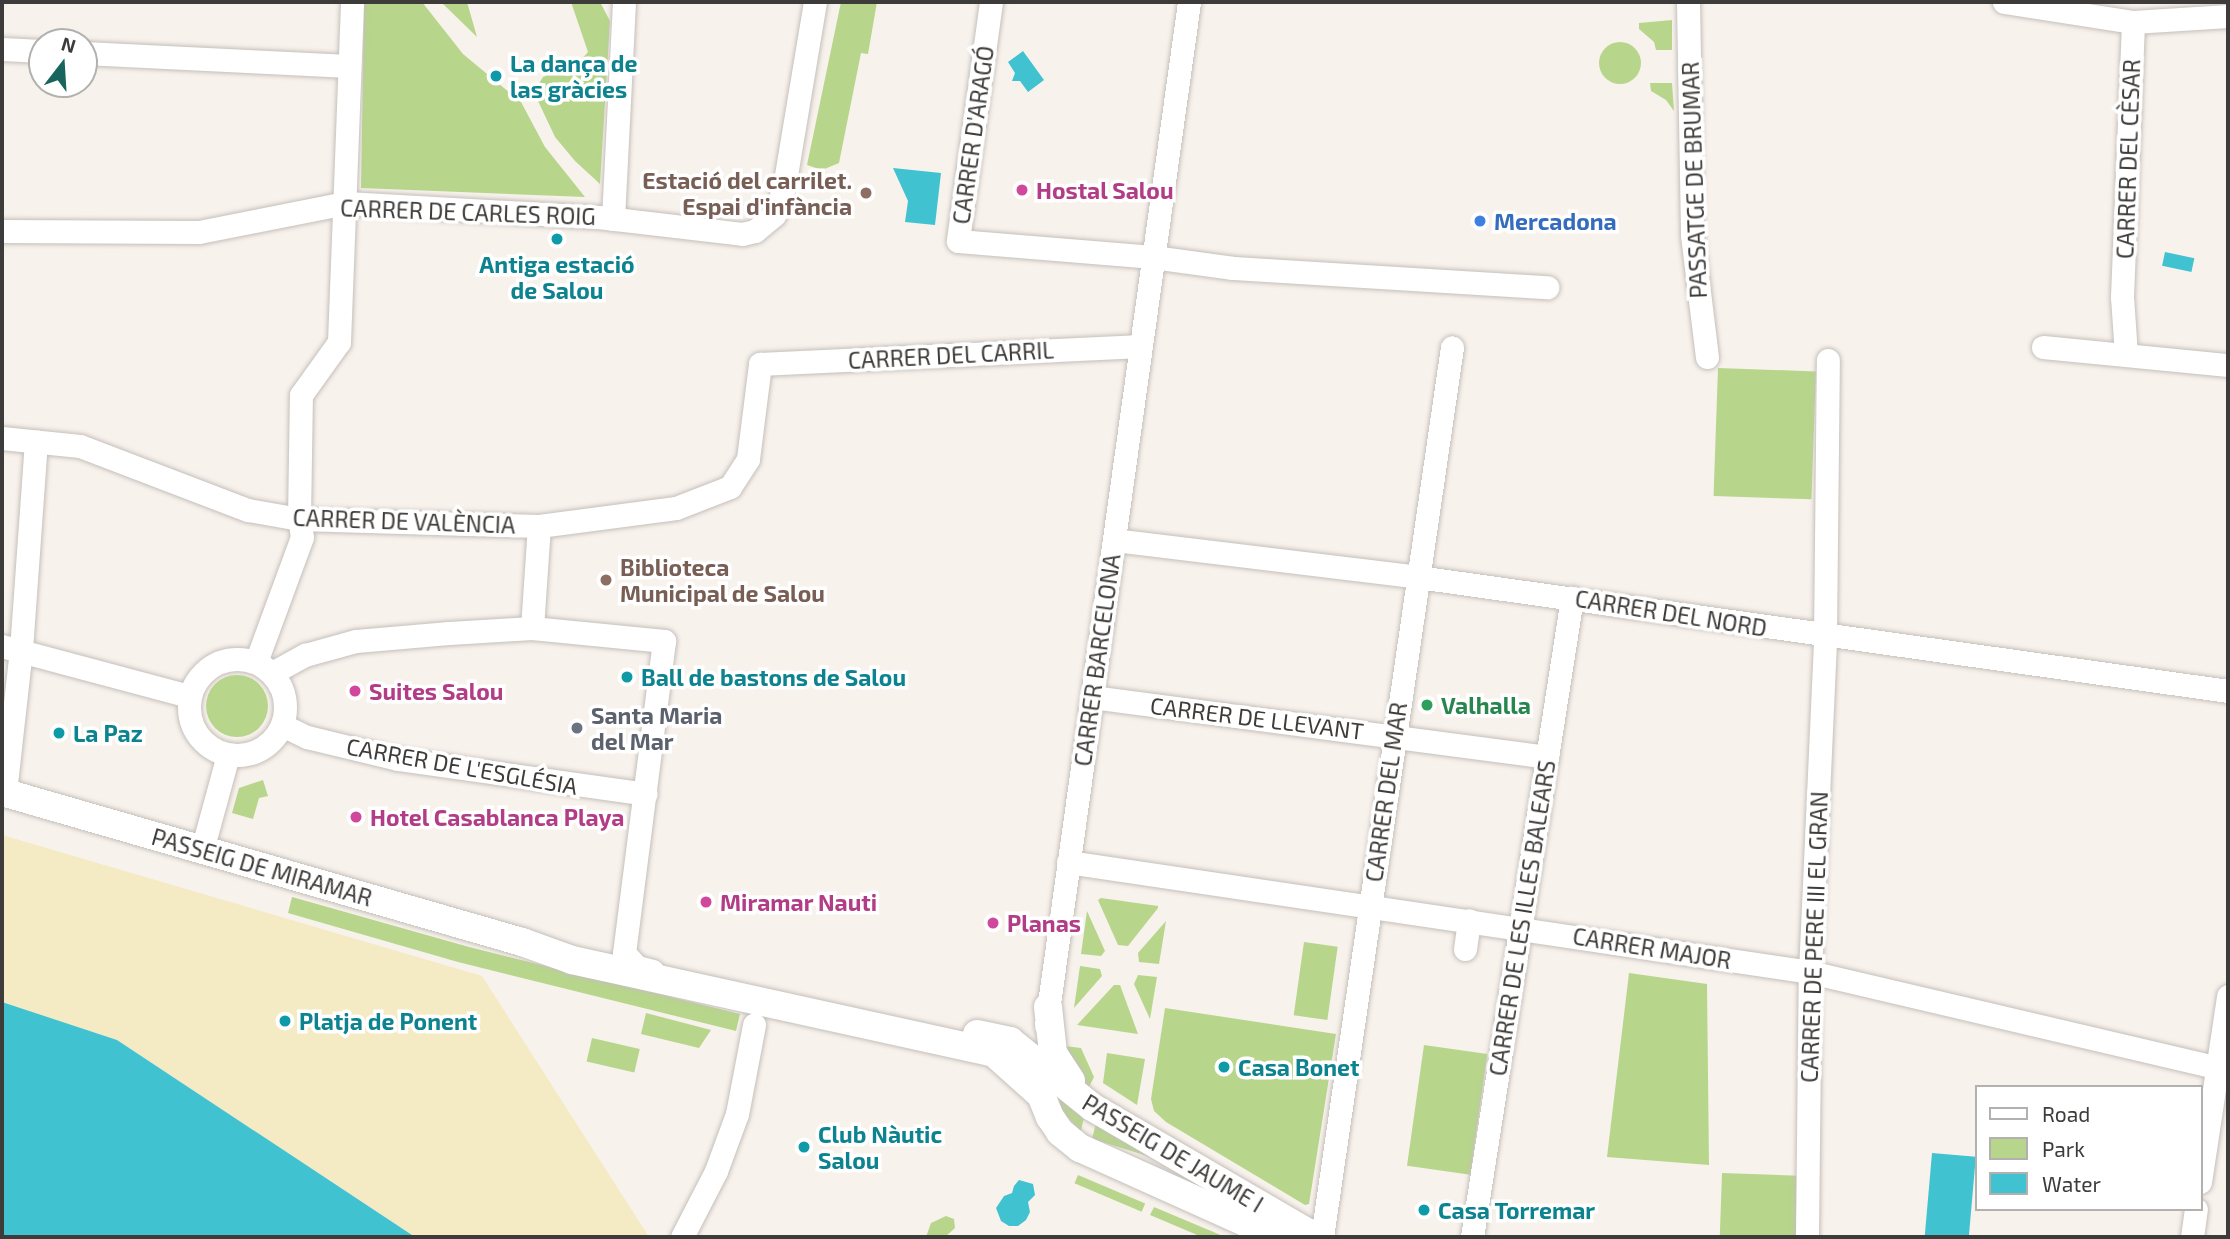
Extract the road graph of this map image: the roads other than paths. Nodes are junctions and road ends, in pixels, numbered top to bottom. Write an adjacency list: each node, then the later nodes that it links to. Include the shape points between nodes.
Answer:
1 (352, 2): 13 (street)
2 (624, 2): 15 (street)
3 (815, 2): 15 (street, CARRER DE CARLES ROIG, via 784,187 766,225 742,234)
4 (991, 2): 17 (street, CARRER D'ARAGÓ, via 958,241)
5 (1189, 2): 17 (street, CARRER BARCELONA)
6 (1688, 2): 23 (street, PASSATGE DE BRUMAR, via 1692,234)
7 (2004, 2): 9 (street)
8 (2228, 16): 9 (street)
9 (2133, 22): 22 (street, CARRER DEL CÈSAR, via 2122,297)
10 (2, 49): 11 (street)
11 (28, 50)
12 (98, 54): 13 (street)
13 (349, 66): 14 (street)
14 (346, 203): 15 (street, CARRER DE CARLES ROIG); 16 (street, CARRER DE CARLES ROIG, via 200,232); 29 (street, via 339,342 301,395)
15 (613, 219)
16 (2, 231)
17 (1153, 257): 18 (street, via 1233,268); 19 (street, CARRER BARCELONA)
18 (1547, 287)
19 (1141, 346): 28 (street, CARRER DEL CARRIL, via 760,364 748,458); 31 (street, CARRER BARCELONA)
20 (1452, 347): 32 (street, CARRER DEL MAR)
21 (2043, 347): 22 (street)
22 (2126, 355): 25 (street)
23 (1707, 357)
24 (1828, 360): 35 (street)
25 (2228, 365)
26 (2, 438): 27 (street, CARRER DE VALÈNCIA)
27 (36, 442): 29 (street, CARRER DE VALÈNCIA, via 80,446 248,510); 36 (street)
28 (730, 487): 30 (street, CARRER DE VALÈNCIA, via 676,508)
29 (299, 519): 30 (street, CARRER DE VALÈNCIA); 37 (street, via 302,537)
30 (539, 526): 34 (street)
31 (1114, 540): 32 (street, CARRER DEL NORD); 40 (street, CARRER BARCELONA)
32 (1418, 577): 33 (street, CARRER DEL NORD); 42 (street, CARRER DEL MAR)
33 (1572, 598): 35 (street, CARRER DEL NORD); 44 (street, CARRER DE LES ILLES BALEARS)
34 (532, 628): 37 (street, via 356,641); 46 (street, via 664,642)
35 (1825, 636): 38 (street, CARRER DEL NORD); 55 (street, CARRER DE PERE III EL GRAN)
36 (11, 648): 39 (street); 45 (street)
37 (264, 668): 39 (street, via 239,658 215,664 195,680); 41 (street, via 281,686 285,702)
38 (2228, 691)
39 (189, 696): 43 (street, via 188,715 196,734 210,748)
40 (1092, 697): 42 (street, CARRER DE LLEVANT); 48 (street, CARRER BARCELONA)
41 (282, 725): 43 (street, via 265,747 248,755); 46 (street, CARRER DE L'ESGLÉSIA, via 307,737 398,760)
42 (1394, 736): 44 (street, CARRER DE LLEVANT); 49 (street, CARRER DEL MAR)
43 (228, 755): 47 (street)
44 (1547, 757): 51 (street, CARRER DE LES ILLES BALEARS)
45 (3, 792): 47 (street, PASSEIG DE MIRAMAR)
46 (646, 794): 54 (street)
47 (202, 850): 52 (street, PASSEIG DE MIRAMAR)
48 (1068, 862): 49 (street, CARRER MAJOR); 59 (street, CARRER BARCELONA)
49 (1369, 907): 50 (street, CARRER MAJOR); 69 (street, CARRER DEL MAR)
50 (1469, 920): 51 (street, CARRER MAJOR); 53 (street)
51 (1521, 927): 55 (street, CARRER MAJOR); 72 (street, CARRER DE LES ILLES BALEARS)
52 (522, 942): 54 (street, PASSEIG DE MIRAMAR); 56 (street, PASSEIG DE MIRAMAR, via 572,960)
53 (1465, 950)
54 (627, 956): 56 (street, PASSEIG DE MIRAMAR, via 637,967 708,982); 57 (street, PASSEIG DE MIRAMAR)
55 (1810, 972): 64 (street, CARRER MAJOR); 73 (street, CARRER DE PERE III EL GRAN)
56 (718, 993): 62 (street, PASSEIG DE MIRAMAR)
57 (797, 994): 61 (street, PASSEIG DE MIRAMAR); 62 (street, PASSEIG DE MIRAMAR, via 814,1007 898,1025)
58 (2228, 996): 64 (street)
59 (1048, 1007): 63 (street, CARRER BARCELONA); 69 (street, via 1053,1053 1068,1078)
60 (754, 1025): 70 (street, via 737,1114 716,1171)
61 (983, 1035): 62 (street, PASSEIG DE MIRAMAR, via 959,1040 922,1032); 63 (street, PASSEIG DE MIRAMAR, via 1010,1041)
62 (913, 1037): 65 (street, PASSEIG DE MIRAMAR, via 994,1053)
63 (1040, 1063): 65 (street, PASSEIG DE JAUME I); 69 (street, PASSEIG DE JAUME I, via 1092,1107)
64 (2223, 1068): 67 (street)
65 (1041, 1096): 66 (street, PASSEIG DE JAUME I, via 1060,1132 1080,1148)
66 (1107, 1160): 69 (street, PASSEIG DE JAUME I, via 1159,1170); 71 (street, PASSEIG DE JAUME I)
67 (2202, 1172)
68 (2196, 1211): 74 (street)
69 (1312, 1234)
70 (682, 1237)
71 (1278, 1237)
72 (1472, 1237)
73 (1807, 1237)
74 (2192, 1237)

